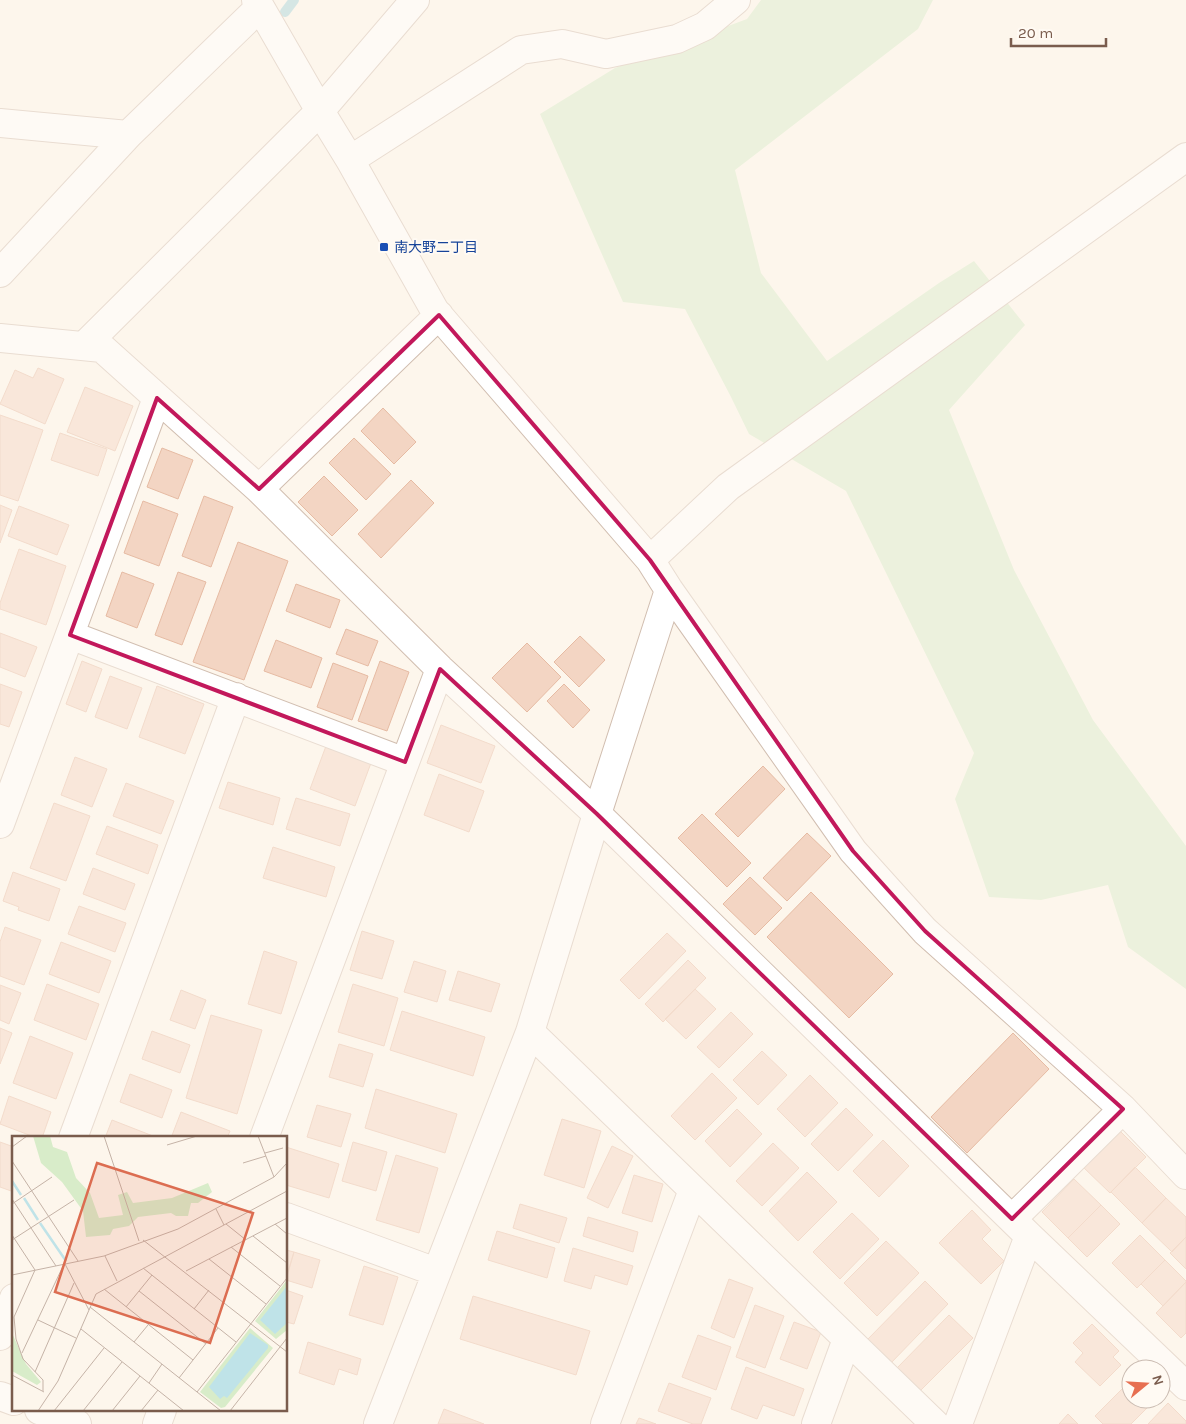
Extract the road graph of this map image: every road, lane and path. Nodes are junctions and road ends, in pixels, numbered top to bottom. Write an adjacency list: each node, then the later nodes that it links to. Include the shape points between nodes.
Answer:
1 (415, 0): 4 (street)
2 (736, 0): 8 (street, via 705,26 677,39 606,54 562,44 521,50)
3 (258, 3): 4 (street); 6 (street)
4 (320, 112): 8 (street); 12 (street)
5 (0, 123): 6 (street)
6 (128, 135): 9 (street)
7 (1186, 157): 15 (street, via 728,487)
8 (350, 160): 10 (street)
9 (0, 273)
10 (439, 316): 14 (street); 15 (street)
11 (0, 338): 12 (street)
12 (84, 346): 13 (street, via 102,348)
13 (157, 398): 14 (street); 17 (street)
14 (260, 489): 18 (street)
15 (650, 560): 16 (street)
16 (669, 590): 21 (street); 24 (street, via 853,851 924,931)
17 (70, 635): 19 (street); 22 (street)
18 (440, 669): 20 (street); 21 (street)
19 (236, 697): 20 (street); 25 (street)
20 (405, 762): 26 (street)
21 (597, 814): 23 (street); 30 (street)
22 (0, 824)
23 (530, 1032): 28 (street); 31 (street)
24 (1123, 1109): 27 (street); 30 (street)
25 (74, 1136)
26 (265, 1136)
27 (1186, 1175)
28 (693, 1190): 34 (street); 43 (street)
29 (288, 1218): 31 (street)
30 (1020, 1228): 35 (street); 46 (street)
31 (436, 1272): 42 (street)
32 (12, 1303): 33 (street)
33 (0, 1336)
34 (848, 1339): 44 (street); 45 (street)
35 (1186, 1386)
36 (0, 1396): 37 (street)
37 (12, 1400)
38 (44, 1412): 40 (street)
39 (161, 1412): 41 (street)
40 (77, 1424)
41 (157, 1424)
42 (378, 1424)
43 (605, 1424)
44 (816, 1424)
45 (935, 1424)
46 (958, 1424)

